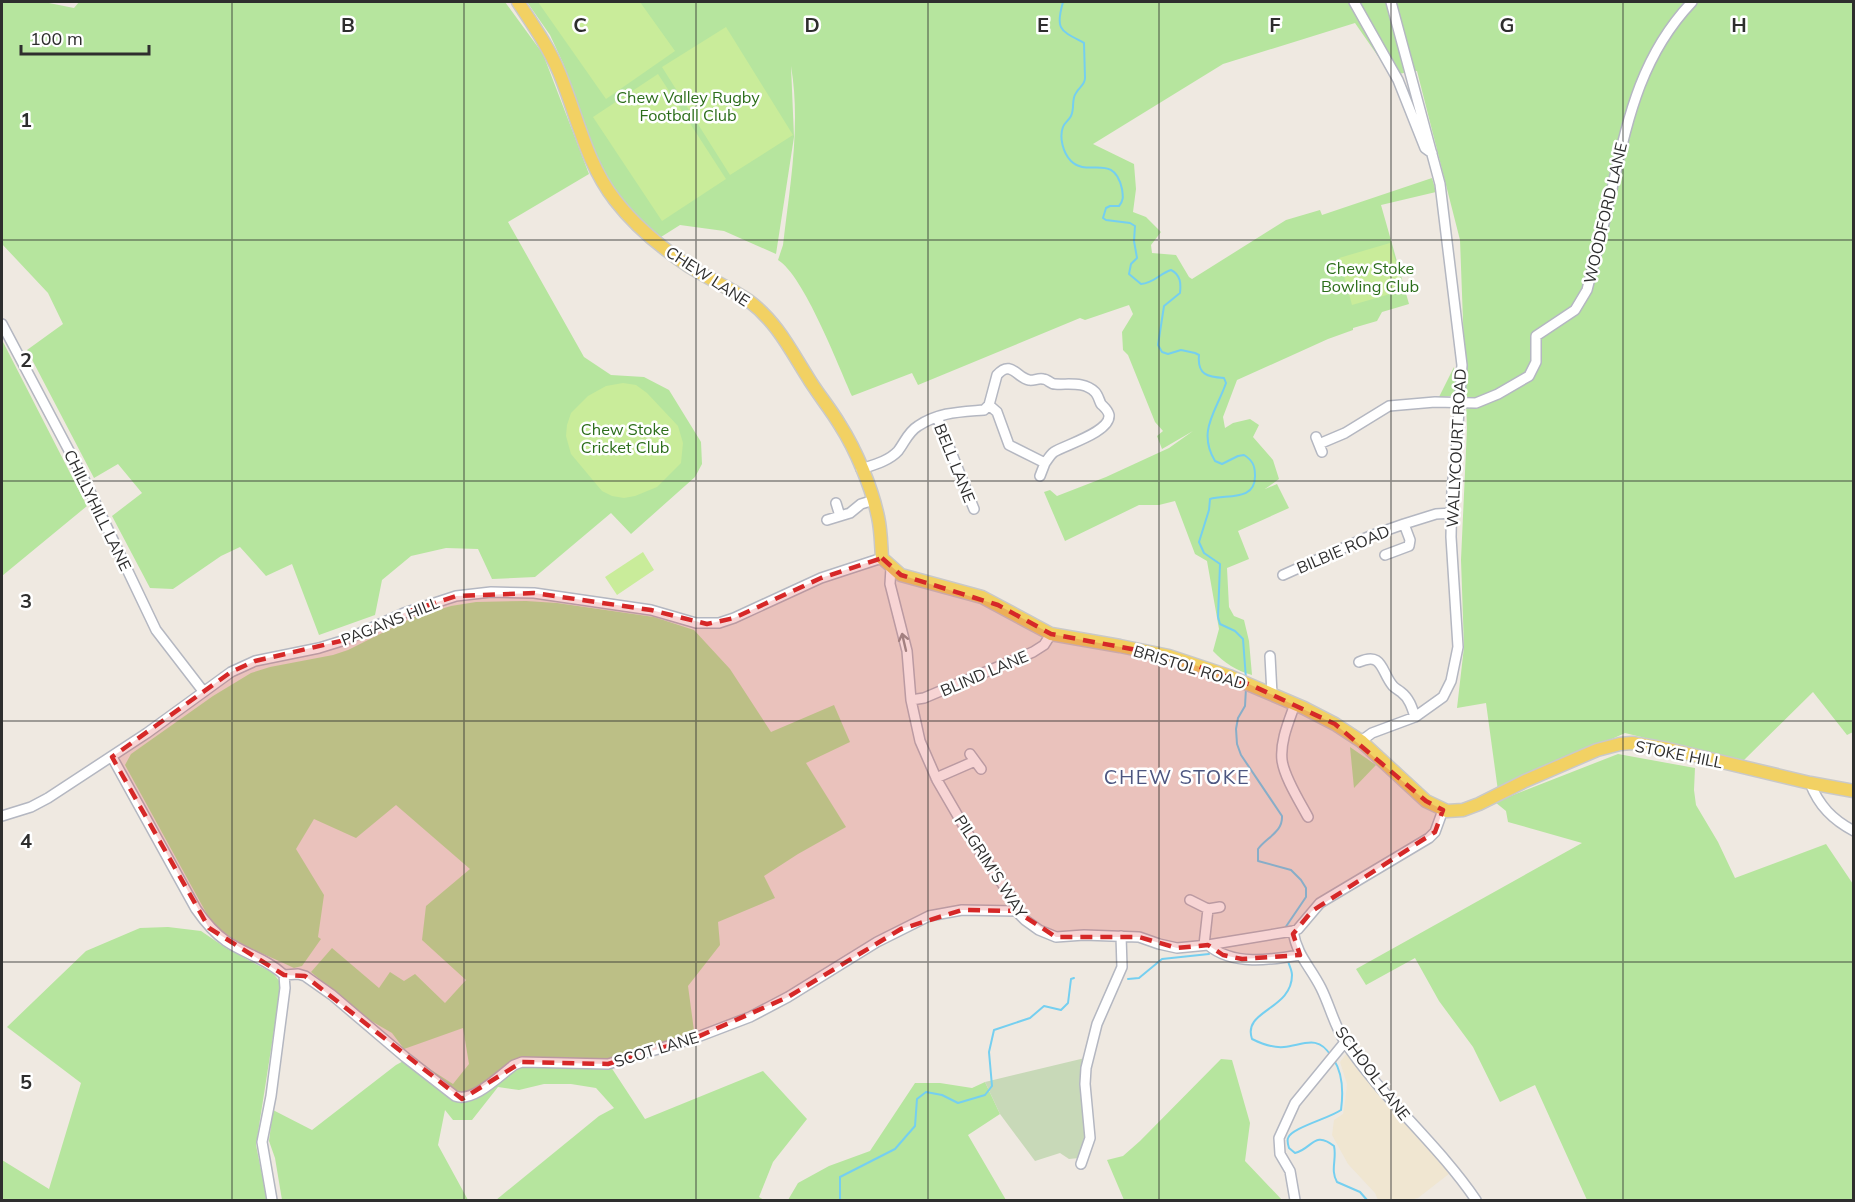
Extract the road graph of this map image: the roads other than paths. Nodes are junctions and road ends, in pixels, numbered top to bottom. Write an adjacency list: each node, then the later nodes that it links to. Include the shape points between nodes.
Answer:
1 (518, 2): 14 (main road, CHEW LANE, via 547,45 589,155 615,200 652,238 688,266 750,302 768,318 840,424)
2 (1354, 2): 5 (street, via 1398,80 1425,148)
3 (1391, 2): 5 (street, WALLYCOURT ROAD)
4 (1692, 2): 7 (street, WOODFORD LANE, via 1680,14 1638,87 1587,290 1575,310 1536,336 1536,362 1529,376 1476,404)
5 (1432, 153): 7 (street, WALLYCOURT ROAD, via 1443,202 1462,365)
6 (2, 324): 30 (street, CHILLYHILL LANE, via 84,479 156,630)
7 (1460, 403): 11 (street, via 1397,404); 19 (street, WALLYCOURT ROAD)
8 (989, 405): 10 (street, via 984,410 948,412); 13 (street, via 996,412 1009,445); 13 (street, via 997,375 1006,369 1028,380 1074,383 1096,392 1108,422 1051,454)
9 (1364, 408): 11 (street)
10 (937, 417): 14 (street, via 918,425 896,453); 18 (street, BELL LANE)
11 (1370, 417): 12 (street)
12 (1319, 444)
13 (1045, 463): 15 (street)
14 (861, 469): 16 (main road, CHEW LANE)
15 (1040, 476)
16 (874, 500): 20 (street); 24 (main road, CHEW LANE)
17 (836, 503): 20 (street)
18 (974, 509)
19 (1452, 513): 22 (street, BILBIE ROAD); 34 (street, WALLYCOURT ROAD, via 1456,661 1443,697)
20 (840, 516): 21 (street)
21 (827, 520)
22 (1404, 524): 23 (street, via 1409,546); 26 (street, BILBIE ROAD)
23 (1384, 555)
24 (882, 558): 25 (main road, BRISTOL ROAD); 30 (street, PAGANS HILL, via 821,578 734,618 707,624 651,610 534,594 491,592 456,596 404,613 345,640 255,661)
25 (891, 568): 27 (main road, BRISTOL ROAD, via 910,578 982,597); 32 (street, PILGRIM'S WAY, one-way to 25, via 907,651 890,584)
26 (1283, 575)
27 (1051, 634): 31 (main road, BRISTOL ROAD, via 1169,656); 32 (street, BLIND LANE, via 1033,652)
28 (1270, 656): 31 (street)
29 (1359, 662): 34 (street, via 1366,658 1382,664 1394,687 1410,701)
30 (203, 691): 36 (street, PAGANS HILL)
31 (1272, 694): 33 (main road, BRISTOL ROAD)
32 (911, 700): 38 (street, PILGRIM'S WAY, via 920,741)
33 (1295, 704): 35 (main road, BRISTOL ROAD); 43 (street, via 1282,758 1284,770 1295,782)
34 (1415, 717): 35 (street, WALLYCOURT ROAD)
35 (1360, 741): 41 (main road, BRISTOL ROAD, via 1426,801)
36 (112, 757): 42 (street, PAGANS HILL, via 48,798); 53 (street, via 209,928)
37 (975, 761): 38 (street)
38 (936, 778): 48 (street, PILGRIM'S WAY, via 973,842 1013,898)
39 (1810, 783): 40 (main road, STOKE HILL); 41 (main road, STOKE HILL, via 1632,743 1571,760 1468,808); 44 (street, via 1826,812)
40 (1854, 791)
41 (1443, 810): 49 (street, via 1429,838 1320,903)
42 (2, 816)
43 (1308, 817)
44 (1854, 831)
45 (1190, 900): 47 (street)
46 (1220, 908): 47 (street)
47 (1208, 909): 51 (street)
48 (1017, 911): 50 (street, PILGRIM'S WAY, via 1039,930 1056,937); 53 (street, SCOT LANE, via 962,910 929,916 750,1017 608,1064 522,1062 471,1097 462,1099 323,989 304,976)
49 (1292, 932): 51 (street, PILGRIM'S WAY); 52 (street, SCHOOL LANE, via 1296,948)
50 (1121, 936): 51 (street, PILGRIM'S WAY, via 1177,948); 55 (street, via 1122,967 1097,1024 1086,1068 1090,1138)
51 (1206, 945): 52 (street, via 1223,955 1250,959)
52 (1291, 957): 54 (street, SCHOOL LANE, via 1322,990)
53 (284, 975): 56 (street, via 284,999 262,1143)
54 (1345, 1042): 57 (street, via 1295,1103 1279,1138 1280,1154 1290,1171); 58 (street, SCHOOL LANE)
55 (1081, 1164)
56 (272, 1200)
57 (1295, 1200)
58 (1476, 1200)

